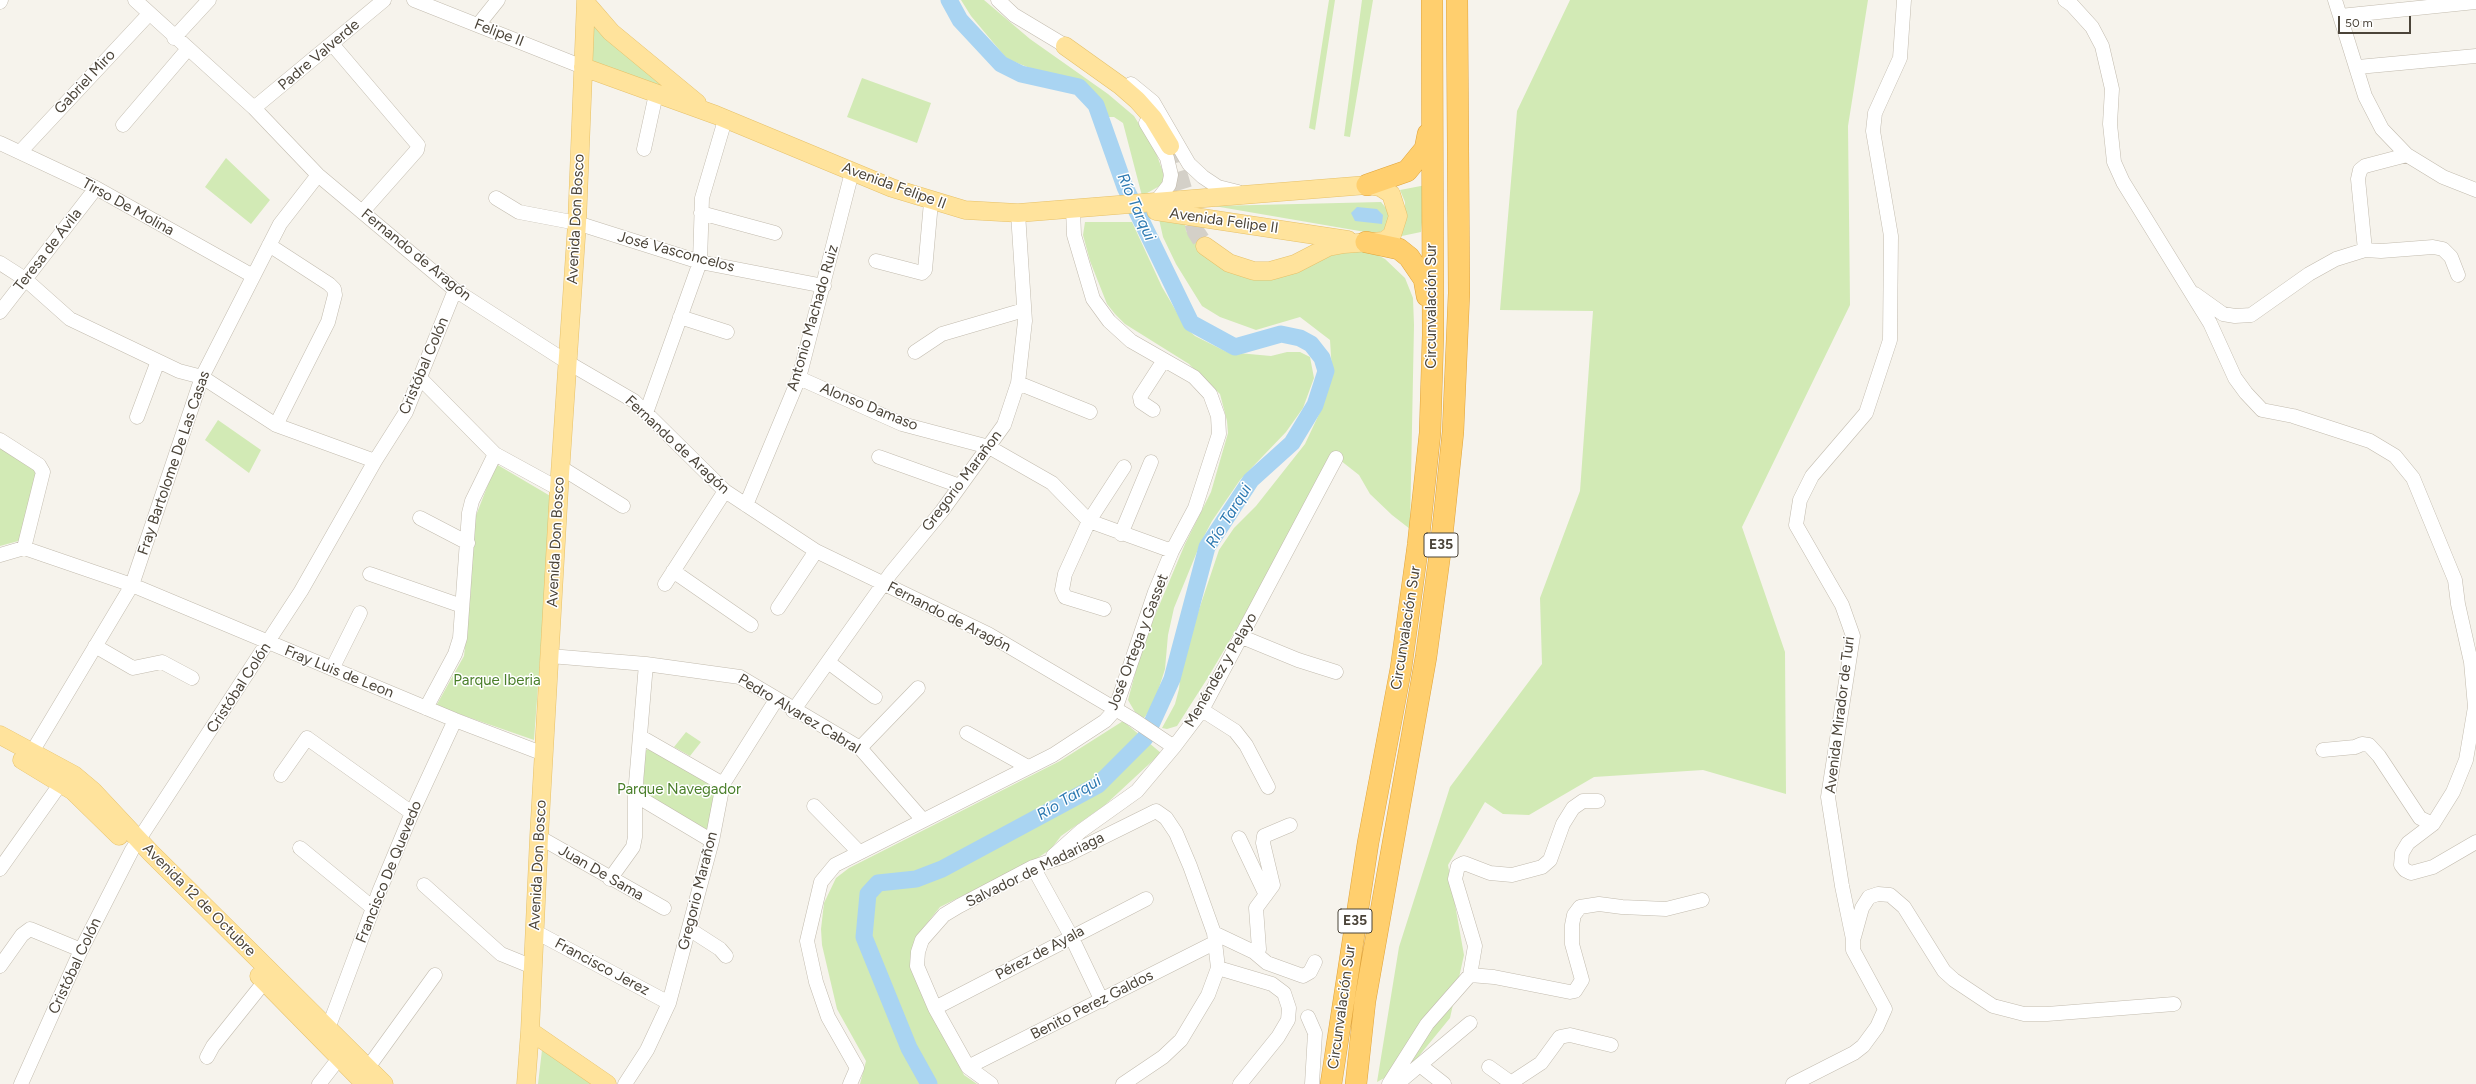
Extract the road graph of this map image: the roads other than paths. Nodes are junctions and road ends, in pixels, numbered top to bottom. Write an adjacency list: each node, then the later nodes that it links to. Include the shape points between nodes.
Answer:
1 (135, 0): 14 (street, Fernando de Aragón)
2 (209, 0): 17 (street)
3 (384, 0): 18 (street, Padre Valverde)
4 (414, 0): 16 (street, Felipe II)
5 (498, 0): 16 (street)
6 (998, 0): 19 (street, via 1014,15)
7 (1432, 0): 25 (highway, Circunvalación Sur / E35)
8 (1457, 0): 209 (highway, Circunvalación Sur / E35, via 1459,293 1453,432 1426,657 1366,994)
9 (1904, 0): 170 (street, Avenida Mirador de Turi, via 1900,58 1875,113 1873,131 1891,236 1890,340 1866,413 1812,476 1800,500 1796,525 1842,605 1853,636 1828,797)
10 (2065, 0): 61 (street, via 2092,27 2108,64 2112,89 2110,124 2114,162 2136,206)
11 (2335, 0): 15 (street)
12 (585, 1): 22 (main road, Avenida Don Bosco); 27 (main road, Avenida Felipe II, via 596,17 617,37 689,97)
13 (2476, 2): 15 (street)
14 (150, 14): 17 (street, Fernando de Aragón); 32 (street, Gabriel Miro)
15 (2340, 16): 23 (street)
16 (478, 25): 22 (street, Felipe II)
17 (174, 38): 20 (street, Fernando de Aragón)
18 (332, 44): 26 (street, Padre Valverde); 44 (street, via 418,145 417,150)
19 (1065, 46): 30 (main road, via 1137,100 1153,118); 39 (street, via 1121,76 1153,102 1189,164 1203,177 1218,187); 42 (street, via 1090,65 1141,116 1167,158 1171,175 1169,185)
20 (187, 50): 26 (street, Fernando de Aragón); 28 (street)
21 (2476, 56): 23 (street)
22 (583, 67): 24 (main road, Avenida Felipe II); 47 (main road, Avenida Don Bosco)
23 (2358, 67): 33 (street, via 2365,96 2382,129)
24 (656, 94): 27 (main road, Avenida Felipe II); 31 (street)
25 (1433, 98): 36 (highway, via 1427,142 1415,164 1402,174); 66 (highway, Circunvalación Sur / E35)
26 (254, 108): 35 (street, Fernando de Aragón)
27 (720, 118): 34 (main road, Avenida Felipe II); 45 (street)
28 (123, 125)
29 (0, 143): 32 (street, Tirso De Molina)
30 (1170, 146)
31 (644, 149)
32 (21, 151): 37 (street, Tirso De Molina)
33 (2407, 155): 38 (street, via 2443,177); 52 (street, via 2365,166 2360,170 2358,179)
34 (852, 172): 41 (main road, Avenida Felipe II); 59 (street, Antonio Machado Ruiz)
35 (318, 175): 44 (street, Fernando de Aragón); 50 (street, Fray Bartolome De Las Casas, via 280,224)
36 (1367, 185): 39 (main road, Avenida Felipe II); 49 (main road, via 1380,187 1391,194 1398,216 1392,235 1384,241)
37 (96, 188): 57 (street, Tirso De Molina); 58 (street, Teresa de Ávila)
38 (2476, 190)
39 (1249, 195): 42 (main road, Avenida Felipe II)
40 (496, 198): 47 (street, José Vasconcelos, via 518,212)
41 (931, 202): 46 (main road, Avenida Felipe II, via 965,210); 53 (street, via 925,270 922,273)
42 (1153, 205): 43 (main road, Avenida Felipe II); 49 (main road, Avenida Felipe II)
43 (1077, 208): 46 (main road, Avenida Felipe II); 68 (street, José Ortega y Gasset, via 1074,235 1093,299 1109,321 1131,341)
44 (363, 211): 60 (street, Fernando de Aragón)
45 (701, 213): 48 (street); 54 (street)
46 (1018, 213): 62 (street, Gregorio Marañon)
47 (577, 223): 54 (street, José Vasconcelos); 70 (main road, Avenida Don Bosco)
48 (775, 232)
49 (1366, 242): 51 (main road, via 1328,247 1295,264 1270,271 1254,271 1229,263); 66 (highway, via 1399,250 1408,257 1424,279)
50 (269, 245): 57 (street, Fray Bartolome De Las Casas); 79 (street, via 329,284 335,295 328,322)
51 (1205, 246)
52 (2364, 250): 56 (street, via 2433,247 2443,249 2451,258); 61 (street, via 2336,259 2309,274 2251,315 2223,314)
53 (876, 261)
54 (700, 262): 59 (street, José Vasconcelos); 64 (street)
55 (0, 263): 58 (street)
56 (2458, 275)
57 (252, 276): 71 (street, Fray Bartolome De Las Casas)
58 (24, 279): 63 (street, Teresa de Ávila); 69 (street, via 70,319)
59 (824, 286): 73 (street, Antonio Machado Ruiz)
60 (455, 290): 70 (street, Fernando de Aragón); 72 (street, Cristóbal Colón)
61 (2190, 290): 148 (street, via 2210,323 2236,378 2262,410 2293,416 2370,441 2405,466 2422,498 2455,580 2475,689 2475,707 2466,760 2453,792)
62 (1024, 310): 67 (street, via 942,334); 74 (street, Gregorio Marañon)
63 (0, 312)
64 (680, 317): 65 (street); 77 (street)
65 (727, 332)
66 (1432, 335): 208 (highway, Circunvalación Sur / E35, via 1430,433 1418,545 1401,668 1368,843)
67 (915, 352)
68 (1164, 360): 75 (street, via 1140,397 1140,402); 100 (street, José Ortega y Gasset, via 1194,377 1210,394 1218,416 1219,434 1195,508)
69 (158, 361): 71 (street, via 179,371); 78 (street)
70 (567, 362): 77 (street, Fernando de Aragón, via 634,401); 87 (main road, Avenida Don Bosco)
71 (202, 377): 79 (street); 106 (street, Fray Bartolome De Las Casas)
72 (420, 378): 82 (street); 85 (street, Cristóbal Colón, via 406,412)
73 (799, 378): 81 (street, Alonso Damaso, via 902,424); 92 (street, Antonio Machado Ruiz)
74 (1018, 383): 76 (street); 81 (street, Gregorio Marañon, via 1004,425)
75 (1153, 410)
76 (1090, 412)
77 (646, 413): 91 (street, Fernando de Aragón)
78 (137, 417)
79 (276, 425): 85 (street)
80 (0, 440): 98 (street, via 39,464 43,472)
81 (989, 447): 89 (street, Gregorio Marañon); 95 (street, Alonso Damaso, via 1052,484)
82 (495, 454): 90 (street); 97 (street, via 472,501)
83 (879, 457): 89 (street)
84 (1336, 458): 112 (street, Menéndez y Pelayo)
85 (375, 461): 113 (street, Cristóbal Colón, via 301,591)
86 (1151, 462): 96 (street)
87 (560, 467): 90 (main road, Avenida Don Bosco); 93 (street)
88 (1124, 467): 95 (street)
89 (960, 486): 104 (street, Gregorio Marañon)
90 (559, 489): 115 (main road, Avenida Don Bosco)
91 (725, 491): 92 (street, Fernando de Aragón); 102 (street)
92 (746, 505): 99 (street, Fernando de Aragón)
93 (623, 506)
94 (420, 518): 97 (street)
95 (1089, 521): 96 (street, Alonso Damaso); 109 (street, via 1064,574 1062,594)
96 (1121, 534): 100 (street, Alonso Damaso)
97 (468, 543): 107 (street)
98 (24, 548): 101 (street); 106 (street, Fray Luis de Leon)
99 (816, 551): 104 (street, Fernando de Aragón); 108 (street)
100 (1172, 551): 126 (street, José Ortega y Gasset, via 1155,592)
101 (0, 558)
102 (673, 571): 105 (street); 111 (street)
103 (370, 574): 107 (street)
104 (884, 583): 116 (street, Gregorio Marañon); 126 (street, Fernando de Aragón, via 988,634)
105 (665, 584)
106 (132, 585): 113 (street, Fray Luis de Leon); 114 (street, Fray Bartolome De Las Casas)
107 (462, 606): 124 (street, via 460,638 455,654)
108 (778, 608)
109 (1104, 609)
110 (360, 613): 118 (street)
111 (751, 625)
112 (1242, 637): 119 (street, via 1298,660); 127 (street, Menéndez y Pelayo)
113 (268, 643): 118 (street, Fray Luis de Leon); 154 (street, Cristóbal Colón)
114 (95, 646): 120 (street, via 133,668 162,662); 136 (street, Fray Bartolome De Las Casas)
115 (550, 656): 117 (street, Pedro Alvarez Cabral); 137 (main road, Avenida Don Bosco)
116 (828, 662): 122 (street); 125 (street, Gregorio Marañon)
117 (646, 664): 123 (street, Pedro Alvarez Cabral, via 733,675); 131 (street)
118 (332, 669): 124 (street, Fray Luis de Leon)
119 (1336, 672)
120 (192, 678)
121 (918, 688): 134 (street)
122 (875, 697)
123 (776, 700): 125 (street, Pedro Alvarez Cabral); 141 (street, Gregorio Marañon)
124 (426, 708): 128 (street, Fray Luis de Leon)
125 (793, 710): 134 (street, Pedro Alvarez Cabral)
126 (1115, 710): 132 (street, Fernando de Aragón); 138 (street, José Ortega y Gasset, via 1105,721 1052,755)
127 (1202, 710): 132 (street, Menéndez y Pelayo); 142 (street, via 1235,731)
128 (455, 720): 137 (street, Fray Luis de Leon); 146 (street, Francisco De Quevedo)
129 (967, 733): 138 (street)
130 (0, 735): 136 (main road, Avenida 12 de Octubre)
131 (641, 737): 141 (street); 143 (street)
132 (1171, 745): 157 (street, Menéndez y Pelayo, via 1137,790)
133 (0, 748): 140 (main road, Avenida 12 de Octubre)
134 (860, 748): 147 (street, Pedro Alvarez Cabral)
135 (2323, 750): 148 (street, via 2369,745 2380,756 2416,813)
136 (32, 752): 154 (main road, Avenida 12 de Octubre, via 74,775 93,791)
137 (544, 754): 150 (main road, Avenida Don Bosco)
138 (1028, 767): 147 (street, José Ortega y Gasset)
139 (281, 775): 146 (street, via 307,738)
140 (61, 783): 154 (main road, Avenida 12 de Octubre); 158 (street)
141 (723, 784): 152 (street, Gregorio Marañon)
142 (1268, 787)
143 (635, 795): 152 (street); 159 (street, via 633,847)
144 (1598, 801): 179 (street, via 1583,801 1573,808 1563,824 1550,860 1542,867 1512,875 1490,873 1464,862 1458,866 1455,879 1474,946)
145 (814, 806): 156 (street)
146 (412, 813): 164 (street, Francisco De Quevedo)
147 (922, 819): 156 (street, José Ortega y Gasset)
148 (2433, 824): 153 (street, via 2408,843 2402,853 2405,870 2411,873 2433,867)
149 (1290, 825): 161 (street, via 1264,836 1263,843 1273,885)
150 (539, 837): 159 (street, Juan De Sama); 167 (main road, Avenida Don Bosco)
151 (1239, 838): 161 (street)
152 (712, 840): 166 (street, Gregorio Marañon)
153 (2476, 842)
154 (136, 845): 171 (street, Cristóbal Colón); 180 (main road, Avenida 12 de Octubre); 188 (main road, Avenida 12 de Octubre)
155 (300, 848): 164 (street)
156 (858, 851): 203 (street, José Ortega y Gasset, via 835,865 821,882 807,942 816,982 828,1017 857,1068)
157 (1039, 865): 168 (street); 169 (street, Salvador de Madariaga, via 1065,856 1156,811 1166,818 1176,833); 184 (street, Salvador de Madariaga, via 944,915 922,940 917,966)
158 (0, 869)
159 (610, 879): 165 (street, Juan De Sama)
160 (424, 885): 176 (street, via 501,954)
161 (1266, 895): 172 (street, via 1256,908 1259,949)
162 (1146, 899): 168 (street, Pérez de Ayala)
163 (1702, 900): 179 (street, via 1666,909 1622,908 1599,904 1580,907 1574,915 1572,925 1572,944 1582,980 1575,991)
164 (373, 908): 188 (street, Francisco De Quevedo)
165 (664, 908)
166 (689, 929): 173 (street, via 720,949); 182 (street, Gregorio Marañon)
167 (534, 931): 176 (main road, Avenida Don Bosco); 182 (street, Francisco Jerez)
168 (1071, 936): 181 (street); 184 (street, Pérez de Ayala)
169 (1215, 938): 172 (street); 177 (street); 181 (street, Benito Perez Galdos)
170 (1853, 939): 183 (street, via 1862,908 1869,897 1878,894 1890,895 1904,907 1944,971 1993,1006 2024,1014 2047,1014); 213 (street, Avenida Mirador de Turi, via 1853,950 1885,1009 1877,1027 1863,1046)
171 (81, 950): 175 (street, via 30,929 22,935); 197 (street, Cristóbal Colón)
172 (1254, 952): 174 (street, via 1267,963 1303,976 1310,972)
173 (726, 956)
174 (1315, 962)
175 (0, 966)
176 (533, 967): 187 (main road, Avenida Don Bosco)
177 (1218, 968): 205 (street, via 1208,995 1181,1040 1163,1058); 206 (street, via 1272,984 1284,993 1289,1008 1288,1020 1278,1037)
178 (435, 975): 195 (street)
179 (1470, 975): 210 (street, via 1426,1024)
180 (265, 981): 188 (main road, Avenida 12 de Octubre); 190 (street)
181 (1102, 1001): 193 (street, Benito Perez Galdos)
182 (669, 1003): 202 (street, Gregorio Marañon, via 648,1050)
183 (2174, 1004)
184 (935, 1008): 193 (street, Salvador de Madariaga)
185 (1308, 1016): 207 (street, via 1315,1033)
186 (1470, 1022): 192 (street)
187 (530, 1031): 200 (main road, Avenida Don Bosco); 201 (main road)
188 (324, 1032): 191 (main road, Avenida 12 de Octubre); 195 (main road, Avenida 12 de Octubre)
189 (1611, 1045): 196 (street, via 1570,1035 1560,1037 1541,1063)
190 (207, 1056)
191 (340, 1058): 195 (main road, Avenida 12 de Octubre); 198 (street)
192 (1420, 1066): 211 (street); 212 (street)
193 (968, 1067): 204 (street, Salvador de Madariaga)
194 (1489, 1067): 196 (street)
195 (366, 1076): 199 (main road, Avenida 12 de Octubre)
196 (1510, 1083)
197 (21, 1084)
198 (319, 1084)
199 (384, 1084)
200 (526, 1084)
201 (607, 1084)
202 (625, 1084)
203 (850, 1084)
204 (991, 1084)
205 (1123, 1084)
206 (1240, 1084)
207 (1312, 1084)
208 (1331, 1084)
209 (1356, 1084)
210 (1389, 1084)
211 (1397, 1084)
212 (1444, 1084)
213 (1793, 1084)

